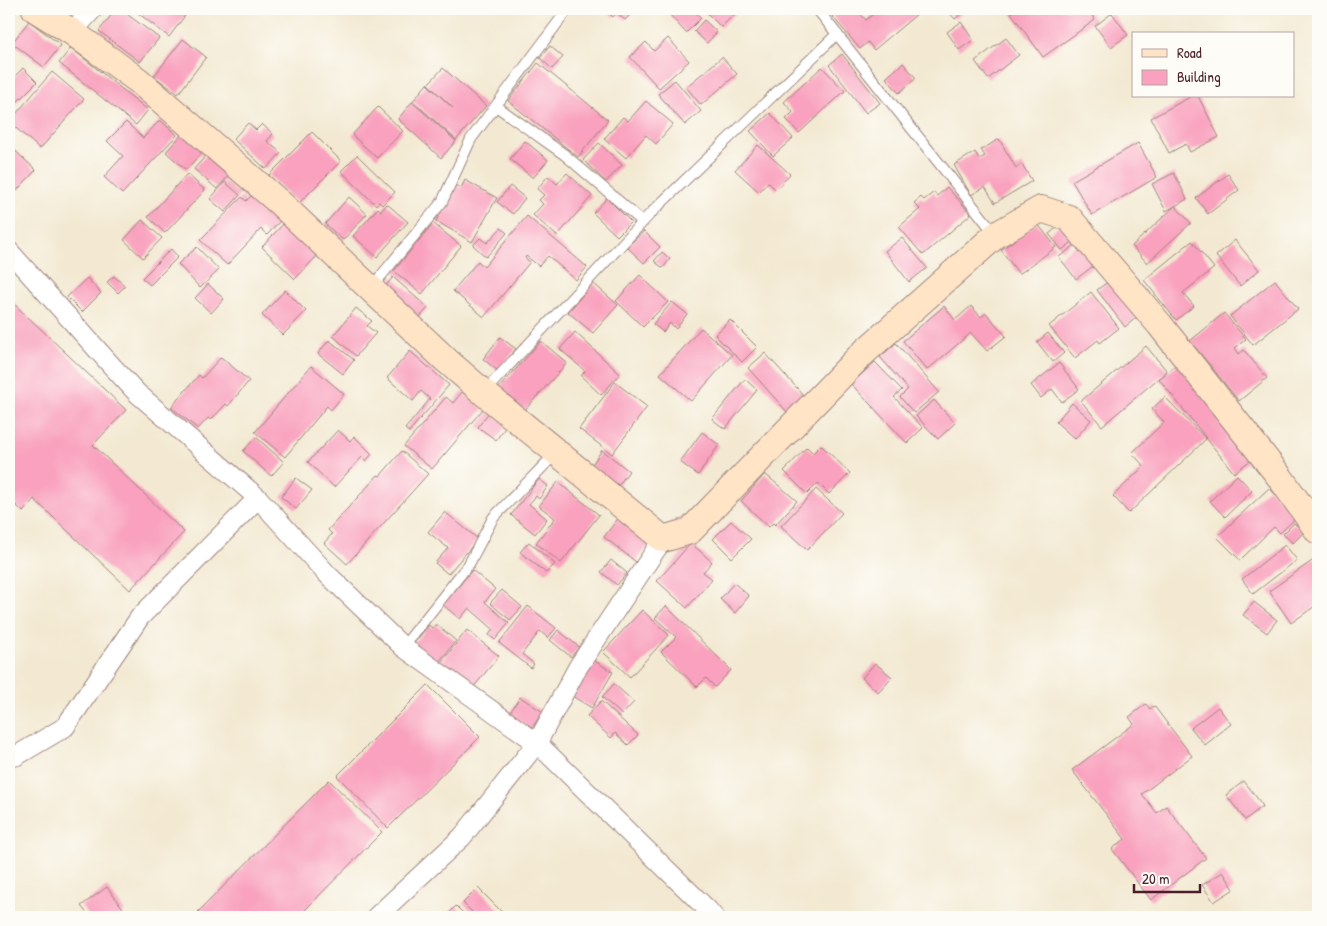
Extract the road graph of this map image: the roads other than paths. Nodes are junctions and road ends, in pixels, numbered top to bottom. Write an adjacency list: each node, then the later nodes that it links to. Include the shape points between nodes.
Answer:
1 (34, 9): 5 (street)
2 (93, 9): 5 (street)
3 (568, 9): 7 (lane)
4 (817, 9): 6 (lane)
5 (72, 32): 11 (street, via 146,88 280,203)
6 (837, 34): 8 (lane); 9 (lane)
7 (496, 106): 8 (lane, via 565,155); 11 (lane, via 471,139 442,202)
8 (643, 222): 12 (lane)
9 (996, 235): 15 (street, via 1041,209 1070,218 1160,325 1279,476); 16 (street, via 861,355 690,531)
10 (9, 251): 14 (street, via 137,392)
11 (370, 288): 12 (street)
12 (484, 392): 13 (street)
13 (556, 452): 16 (street); 17 (lane, via 493,518 469,564)
14 (258, 498): 17 (street, via 327,574); 19 (street, via 140,618 64,727)
15 (1318, 531)
16 (663, 539): 18 (street, via 578,667)
17 (403, 647): 18 (street)
18 (537, 743): 20 (street, via 462,837); 21 (street)
19 (11, 753)
20 (376, 917)
21 (714, 917)

